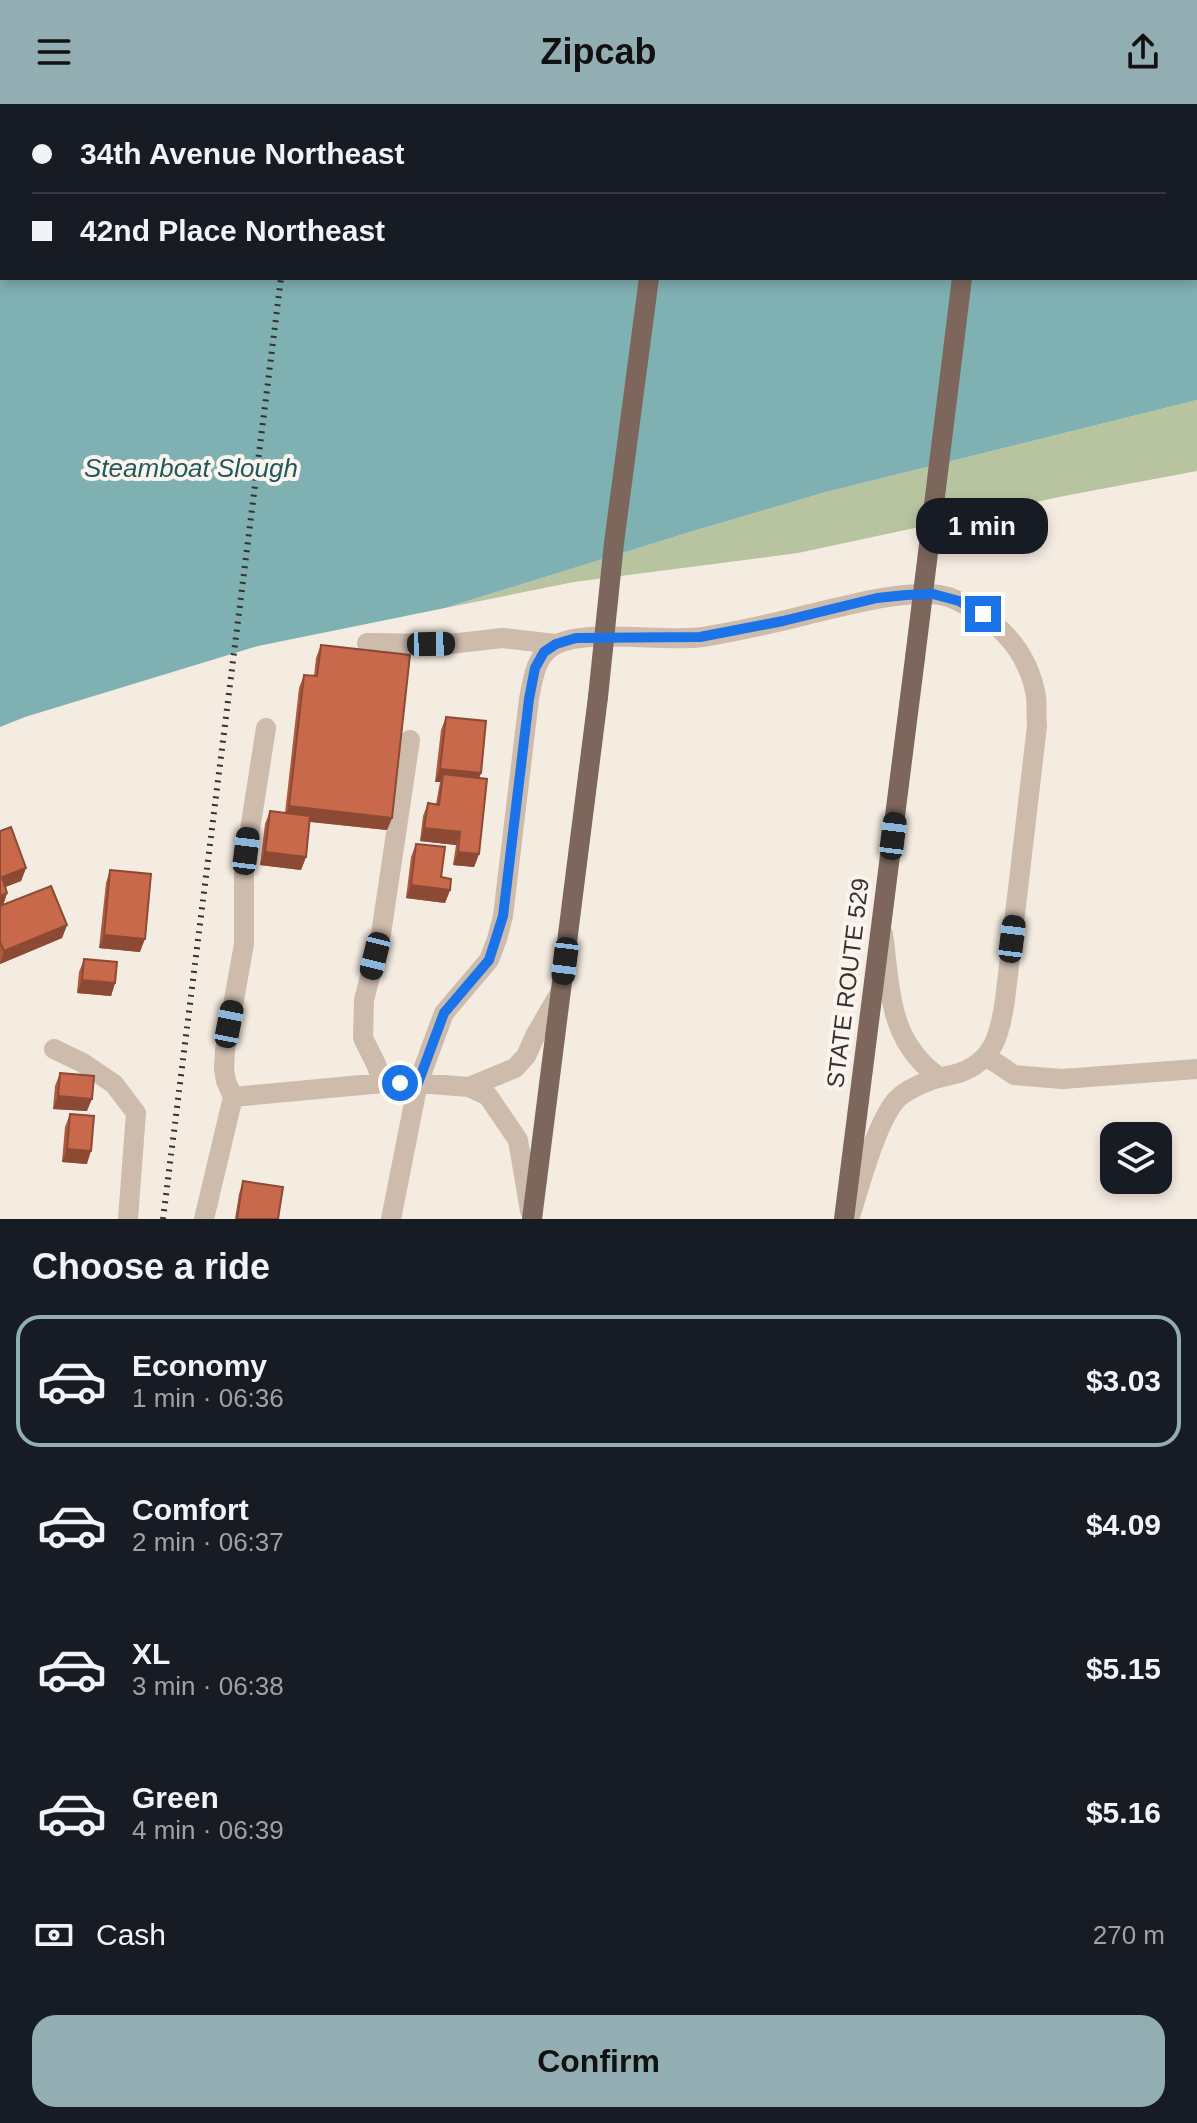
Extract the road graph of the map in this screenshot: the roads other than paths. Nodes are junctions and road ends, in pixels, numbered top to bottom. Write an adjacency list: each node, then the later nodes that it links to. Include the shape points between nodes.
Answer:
1 (649, 280): 8 (main road, bridge)
2 (962, 280): 7 (main road, STATE ROUTE 529, bridge)
3 (367, 643): 4 (street, via 450,644 502,638)
4 (556, 644): 10 (street, via 576,638 700,637 877,598 919,594 959,601 994,622 1019,651 1030,675 1037,726 1001,1025); 14 (street, via 535,668 497,939 489,960 444,1013)
5 (266, 728): 16 (street, via 244,868 244,944 225,1050 226,1081)
6 (410, 740): 13 (street, via 384,919 364,1000 363,1038)
7 (881, 925): 12 (street, via 897,1025 912,1053); 21 (main road, STATE ROUTE 529)
8 (561, 990): 15 (street, via 515,1068); 20 (main road)
9 (54, 1049): 17 (street, via 114,1084 136,1113)
10 (986, 1056): 11 (street, via 1014,1075 1062,1079); 12 (street, via 975,1066)
11 (1197, 1069)
12 (939, 1077): 21 (street, via 905,1093 885,1119)
13 (383, 1083): 14 (street); 16 (street)
14 (418, 1083): 15 (street); 19 (street)
15 (469, 1087): 20 (street, via 488,1096 518,1140)
16 (233, 1097): 18 (street)
17 (128, 1219)
18 (204, 1219)
19 (391, 1219)
20 (532, 1219)
21 (847, 1219)

